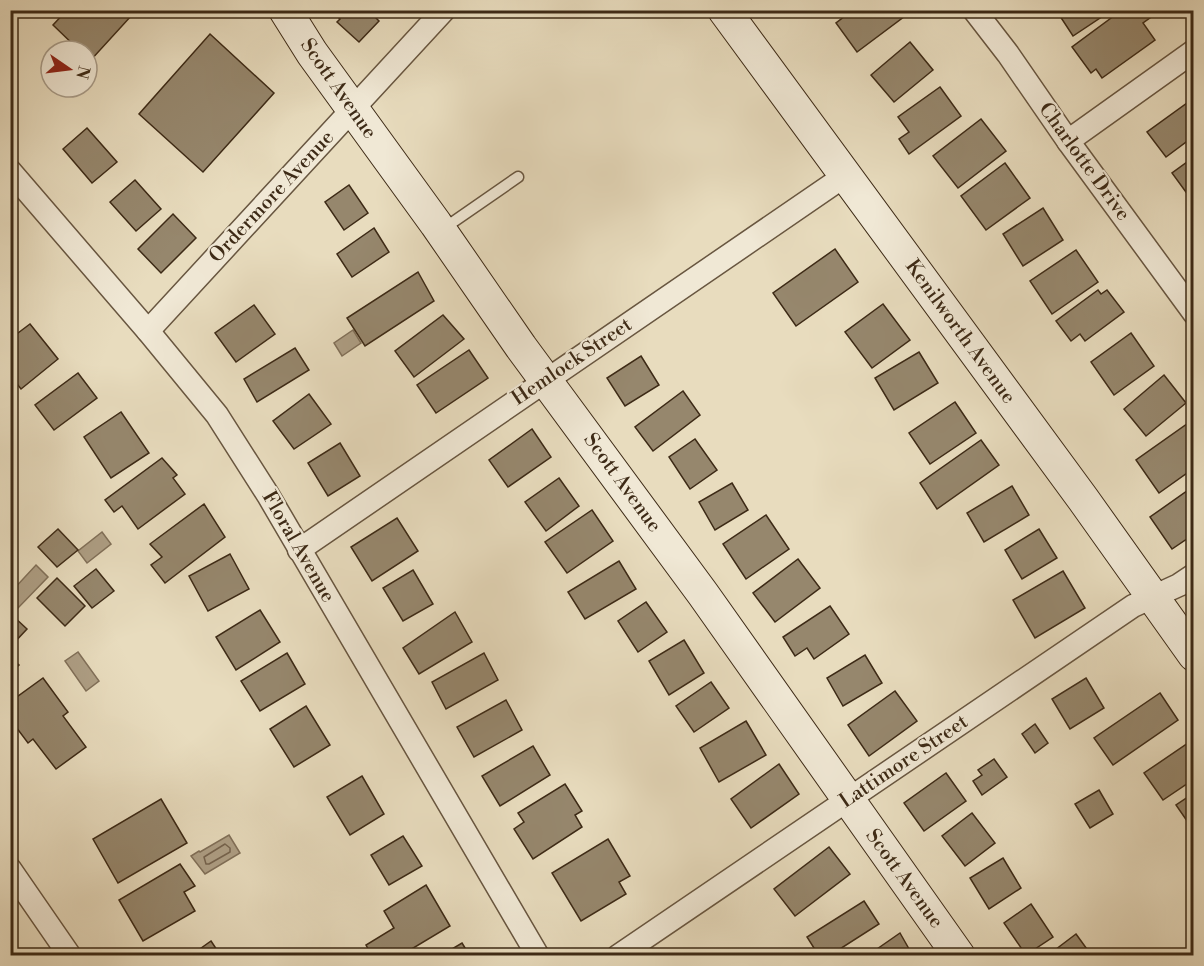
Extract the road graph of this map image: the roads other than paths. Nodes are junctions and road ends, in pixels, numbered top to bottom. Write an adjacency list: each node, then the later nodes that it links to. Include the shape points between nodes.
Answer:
1 (285, 10): 6 (main road, Scott Avenue)
2 (444, 10): 6 (street, Ordermore Avenue)
3 (724, 10): 9 (main road, Kenilworth Avenue)
4 (974, 10): 7 (street, Charlotte Drive)
5 (1194, 51): 7 (street)
6 (352, 110): 11 (main road, Scott Avenue); 13 (street, Ordermore Avenue)
7 (1068, 141): 12 (street, Charlotte Drive)
8 (10, 171): 13 (street, Floral Avenue)
9 (846, 175): 14 (street, Hemlock Street); 17 (main road, Kenilworth Avenue)
10 (518, 177): 11 (lane)
11 (440, 231): 14 (main road, Scott Avenue)
12 (1194, 313)
13 (148, 331): 15 (street, Floral Avenue, via 217,415)
14 (546, 380): 15 (street, Hemlock Street); 19 (main road, Scott Avenue)
15 (299, 550): 22 (street, Floral Avenue)
16 (1194, 575): 17 (street, Lattimore Street)
17 (1153, 598): 18 (main road, Kenilworth Avenue); 19 (street, Lattimore Street, via 1133,606)
18 (1194, 654)
19 (848, 800): 23 (street, Lattimore Street); 24 (main road, Scott Avenue)
20 (10, 869): 21 (street)
21 (70, 956)
22 (538, 956)
23 (618, 956)
24 (959, 956)

